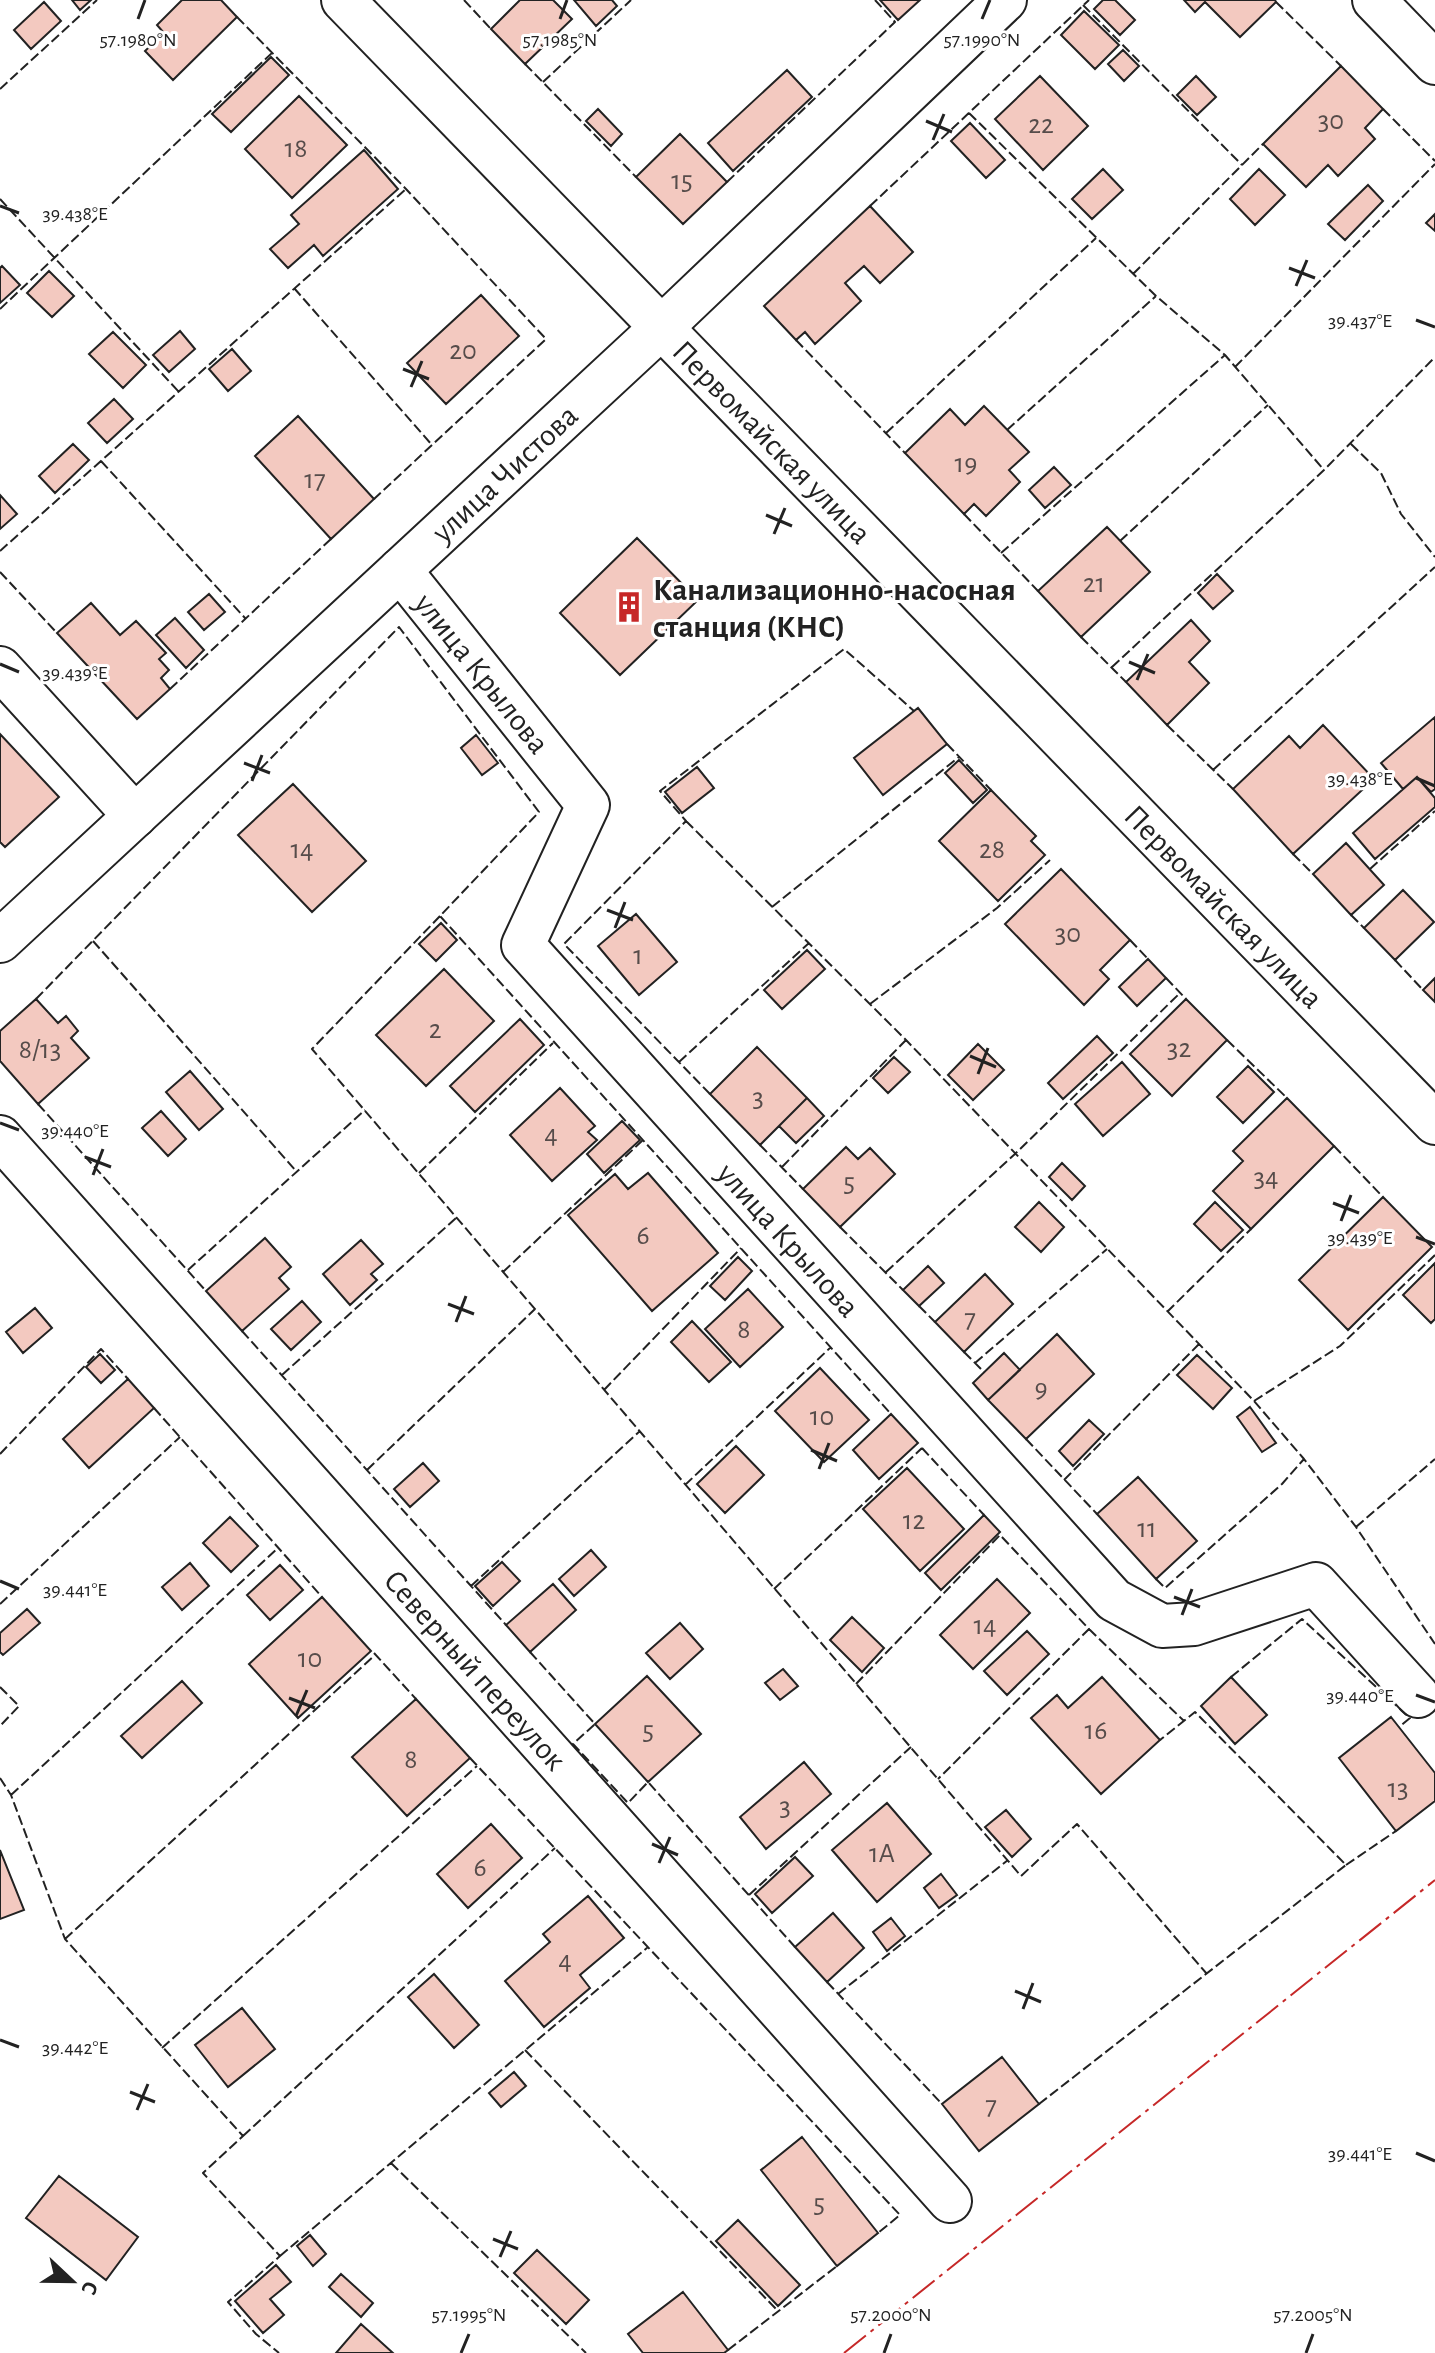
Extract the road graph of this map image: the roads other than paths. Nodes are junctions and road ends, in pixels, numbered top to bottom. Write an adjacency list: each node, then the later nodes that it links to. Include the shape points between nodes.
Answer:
1 (343, 0): 5 (street, Первомайская улица)
2 (1005, 0): 5 (street, улица Чистова)
3 (1374, 0): 4 (street)
4 (1435, 63)
5 (662, 327): 6 (street, улица Чистова); 10 (street, Первомайская улица)
6 (400, 570): 8 (street, улица Чистова); 12 (street, улица Крылова, via 588,805 523,945 1103,1588 1114,1600 1162,1626 1194,1624 1316,1584)
7 (0, 668): 8 (street)
8 (135, 816): 9 (street, улица Чистова)
9 (0, 941)
10 (1435, 1123)
11 (0, 1137): 13 (street, Северный переулок)
12 (1418, 1696)
13 (950, 2201)

